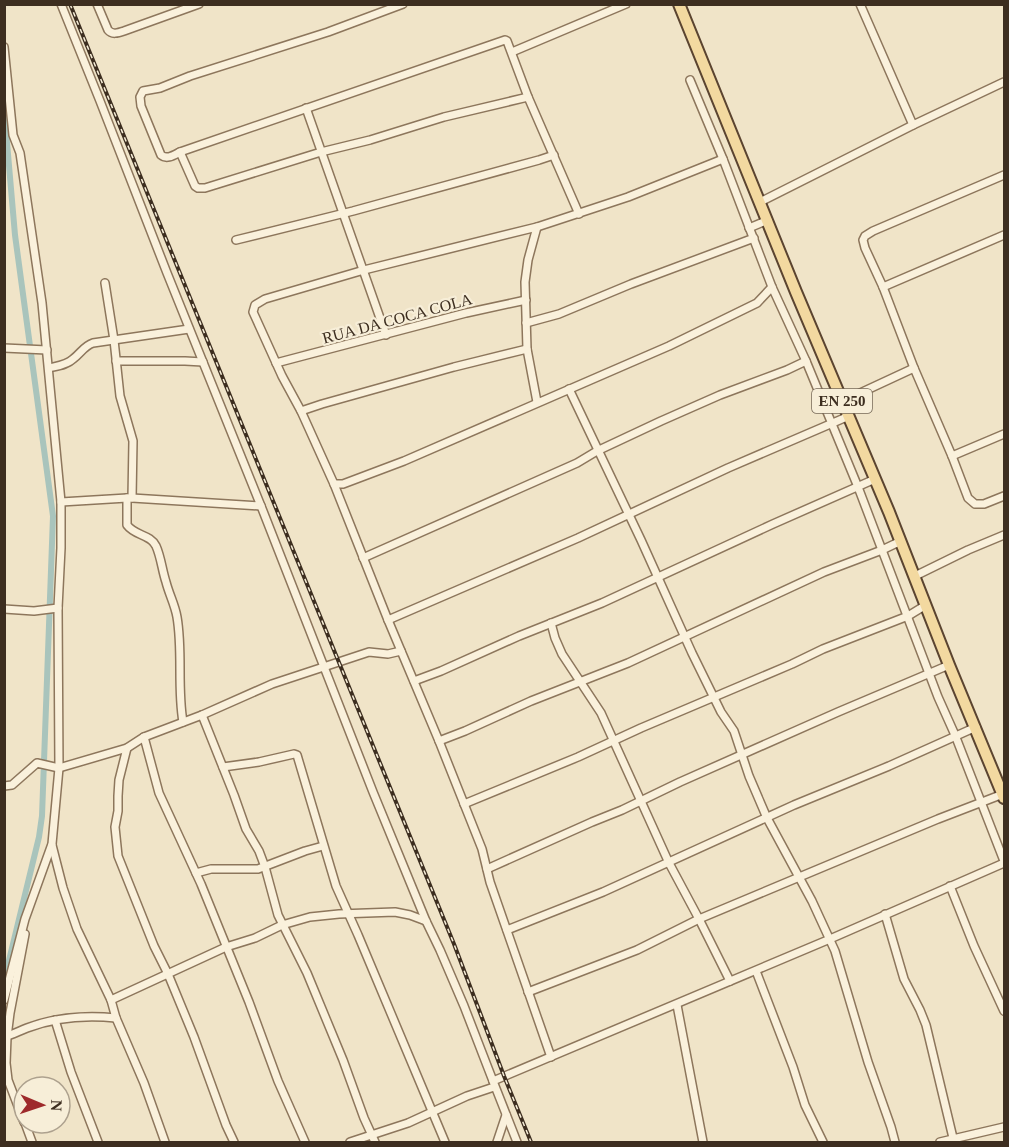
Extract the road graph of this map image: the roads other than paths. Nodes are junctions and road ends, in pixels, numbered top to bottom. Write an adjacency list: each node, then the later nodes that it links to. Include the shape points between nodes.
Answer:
1 (60, 4): 35 (street)
2 (97, 4): 3 (street, via 108,30 114,34)
3 (199, 4)
4 (403, 4): 16 (street, via 143,91 141,106 161,155)
5 (679, 4): 20 (main road, EN 250)
6 (860, 4): 14 (street)
7 (623, 5): 9 (street)
8 (4, 47): 39 (street, via 13,135 20,153)
9 (512, 52): 12 (street); 13 (street, via 503,40)
10 (690, 80): 18 (street)
11 (1005, 82): 14 (street)
12 (528, 97): 15 (street); 17 (street)
13 (306, 108): 15 (street); 16 (street)
14 (913, 125): 20 (street)
15 (321, 152): 16 (street, via 202,188 195,186); 21 (street)
16 (180, 153)
17 (554, 154): 21 (street); 22 (street)
18 (723, 159): 22 (street); 25 (street)
19 (1005, 176): 32 (street, via 865,236 865,248)
20 (760, 202): 23 (main road, EN 250)
21 (342, 213): 28 (street); 29 (street)
22 (579, 214): 24 (street)
23 (768, 220): 25 (street); 48 (main road, EN 250)
24 (537, 227): 29 (street); 33 (street, via 526,270)
25 (749, 228): 27 (street)
26 (1005, 235): 32 (street)
27 (753, 238): 31 (street); 34 (street, via 559,314)
28 (236, 240)
29 (363, 270): 36 (street); 44 (street, via 255,305 253,312)
30 (105, 283): 37 (street)
31 (772, 287): 43 (street); 47 (street, via 758,303 718,323)
32 (883, 288): 46 (street)
33 (526, 300): 34 (street); 36 (street, RUA DA COCA COLA)
34 (526, 323): 40 (street)
35 (189, 329): 37 (street); 42 (street)
36 (387, 335): 44 (street, RUA DA COCA COLA)
37 (114, 340): 41 (street); 45 (street, via 88,345 72,360)
38 (4, 348): 39 (street)
39 (47, 350): 45 (street)
40 (527, 350): 49 (street); 50 (street)
41 (116, 361): 42 (street); 60 (street, via 120,396 133,441)
42 (203, 362): 62 (street)
43 (806, 362): 52 (street); 54 (street, via 720,395)
44 (276, 363): 50 (street)
45 (49, 368): 61 (street)
46 (914, 368): 48 (street); 55 (street)
47 (568, 389): 49 (street); 54 (street)
48 (843, 401): 51 (main road, EN 250)
49 (537, 402): 57 (street, via 404,461)
50 (301, 411): 57 (street)
51 (849, 416): 52 (street); 56 (main road, EN 250)
52 (831, 423): 58 (street); 63 (street)
53 (1005, 434): 55 (street)
54 (597, 451): 63 (street); 67 (street)
55 (952, 456): 59 (street, via 971,502 984,504)
56 (875, 479): 58 (street); 65 (main road, EN 250)
57 (334, 484): 67 (street)
58 (858, 487): 66 (street); 69 (street)
59 (1005, 496)
60 (129, 498): 61 (street); 62 (street); 85 (street, via 128,525 158,549 177,617)
61 (61, 502): 71 (street)
62 (261, 506): 79 (street)
63 (629, 514): 69 (street); 74 (street)
64 (1005, 535): 68 (street)
65 (901, 541): 66 (street); 68 (main road, EN 250)
66 (882, 550): 73 (street); 76 (street, via 824,572)
67 (363, 558): 74 (street)
68 (915, 576): 70 (main road, EN 250)
69 (658, 577): 75 (street); 76 (street)
70 (926, 605): 73 (street); 78 (main road, EN 250)
71 (58, 608): 72 (street); 93 (street)
72 (4, 609)
73 (908, 616): 80 (street); 83 (street)
74 (388, 620): 77 (street)
75 (551, 623): 81 (street); 82 (street, via 562,654)
76 (686, 637): 82 (street); 83 (street)
77 (401, 651): 79 (street, via 369,652); 81 (street)
78 (950, 665): 80 (street); 86 (main road, EN 250)
79 (325, 667): 84 (street, via 272,684); 114 (street)
80 (930, 674): 87 (street); 92 (street)
81 (414, 681): 89 (street)
82 (580, 682): 89 (street); 90 (street, via 601,713)
83 (714, 697): 90 (street); 92 (street, via 734,730)
84 (202, 715): 85 (street); 94 (street)
85 (183, 722): 88 (street)
86 (976, 726): 87 (street); 96 (main road, EN 250)
87 (956, 735): 98 (street); 100 (street)
88 (144, 737): 91 (street); 107 (street, via 159,794)
89 (439, 741): 99 (street)
90 (613, 741): 97 (street); 99 (street)
91 (127, 748): 93 (street); 120 (street, via 119,780 115,827 118,856)
92 (743, 755): 97 (street); 100 (street)
93 (59, 768): 95 (street, via 35,764 12,785); 101 (street)
94 (223, 768): 102 (street, via 296,754); 105 (street, via 246,830)
95 (4, 786)
96 (1004, 796): 98 (street)
97 (640, 801): 104 (street); 106 (street)
98 (981, 802): 103 (street); 108 (street)
99 (464, 804): 106 (street)
100 (767, 818): 104 (street); 108 (street)
101 (52, 844): 112 (street); 126 (street, via 77,929)
102 (323, 846): 105 (street); 110 (street)
103 (1005, 862): 109 (street)
104 (669, 863): 113 (street); 116 (street)
105 (265, 867): 107 (street); 115 (street)
106 (487, 869): 116 (street)
107 (196, 873): 118 (street)
108 (800, 878): 113 (street); 117 (street)
109 (950, 886): 111 (street); 123 (street)
110 (347, 914): 114 (street, via 394,912); 115 (street, via 310,917); 135 (street)
111 (885, 914): 117 (street); 139 (street, via 904,979 926,1025)
112 (25, 919): 125 (street); 131 (street, via 25,938)
113 (699, 919): 121 (street); 124 (street, via 637,950)
114 (426, 921): 133 (street)
115 (282, 925): 118 (street); 138 (street, via 307,973)
116 (507, 930): 124 (street)
117 (830, 939): 119 (street); 151 (street)
118 (226, 947): 120 (street); 143 (street)
119 (756, 971): 121 (street); 150 (street)
120 (168, 974): 126 (street); 142 (street)
121 (730, 981): 127 (street)
122 (1005, 988): 123 (street)
123 (996, 991): 128 (street)
124 (528, 992): 132 (street)
125 (4, 1000)
126 (111, 1000): 129 (street)
127 (677, 1005): 132 (street); 149 (street)
128 (1005, 1011)
129 (116, 1018): 130 (street); 141 (street)
130 (55, 1020): 131 (street); 140 (street, via 70,1072)
131 (6, 1037): 134 (street)
132 (551, 1057): 133 (street)
133 (493, 1084): 135 (street); 136 (street)
134 (12, 1090)
135 (432, 1112): 138 (street); 146 (street)
136 (506, 1115): 147 (street); 148 (street)
137 (1005, 1127): 139 (street)
138 (371, 1135): 144 (street); 145 (street)
139 (954, 1140): 152 (street)
140 (98, 1143)
141 (165, 1143)
142 (234, 1143)
143 (305, 1143)
144 (350, 1143)
145 (375, 1143)
146 (445, 1143)
147 (497, 1143)
148 (517, 1143)
149 (703, 1143)
150 (823, 1143)
151 (895, 1143)
152 (940, 1143)

